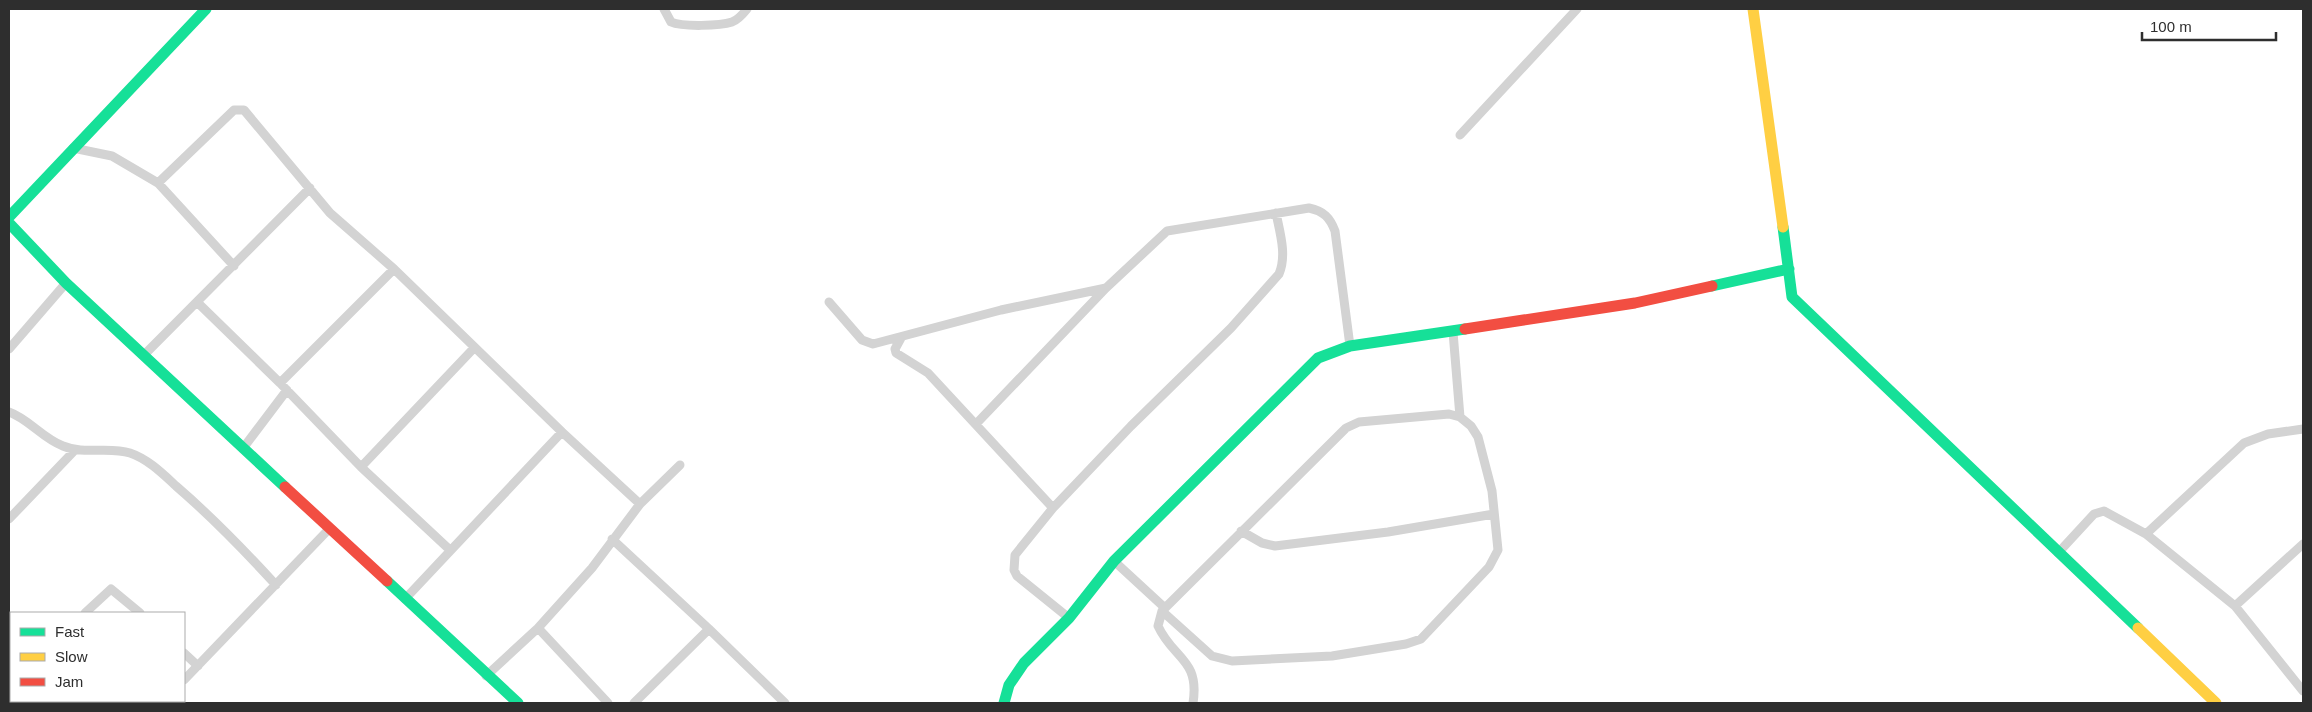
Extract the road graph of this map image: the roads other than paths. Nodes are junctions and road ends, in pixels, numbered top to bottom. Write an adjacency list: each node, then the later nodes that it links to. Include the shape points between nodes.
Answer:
1 (206, 9): 7 (street)
2 (664, 9): 3 (street, via 671,22 683,25 730,23)
3 (747, 9)
4 (1577, 9): 6 (street)
5 (1753, 9): 15 (street)
6 (1460, 135)
7 (73, 148): 8 (street, via 112,156); 11 (street)
8 (158, 183): 9 (street, via 234,110 240,108 247,112); 13 (street)
9 (310, 188): 13 (street); 14 (street, via 337,220)
10 (1276, 213): 17 (street, via 1167,231); 22 (street, via 1309,208 1320,210 1331,222 1335,231); 38 (street, via 1283,255 1279,274 1231,328)
11 (9, 217)
12 (9, 223): 16 (street)
13 (234, 266): 18 (street)
14 (394, 269): 23 (street); 26 (street)
15 (1789, 270): 20 (street, via 1635,303); 47 (street, via 1792,297)
16 (66, 283): 24 (street); 25 (street)
17 (1106, 288): 21 (street, via 1001,310); 30 (street)
18 (197, 302): 25 (street); 26 (street)
19 (829, 302): 21 (street, via 866,343)
20 (1453, 332): 22 (street); 29 (street)
21 (901, 338): 30 (street, via 896,353 928,373)
22 (1350, 346): 48 (street, via 1318,358)
23 (474, 348): 32 (street); 36 (street)
24 (9, 349)
25 (145, 354): 33 (street)
26 (280, 383): 27 (street)
27 (287, 390): 33 (street); 36 (street)
28 (9, 412): 34 (street, via 20,416 52,441)
29 (1460, 417): 39 (street, via 1478,437 1492,490); 42 (street, via 1434,414 1359,422 1346,428)
30 (976, 424): 38 (street)
31 (2303, 429): 43 (street, via 2268,434 2244,443)
32 (562, 432): 37 (street); 46 (street)
33 (244, 447): 41 (street)
34 (75, 450): 40 (street); 49 (street, via 128,452 147,461 209,515)
35 (680, 465): 37 (street)
36 (361, 467): 46 (street)
37 (640, 504): 44 (street)
38 (1053, 508): 55 (street, via 1014,556 1014,570 1017,576)
39 (1494, 514): 42 (street, via 1275,546); 52 (street, via 1498,550 1495,560 1418,641 1332,656 1227,660 1212,656)
40 (9, 519)
41 (330, 528): 49 (street); 50 (street)
42 (1241, 532): 52 (street)
43 (2146, 534): 47 (street, via 2104,511 2094,514); 51 (street)
44 (612, 539): 56 (street, via 592,568); 57 (street)
45 (2303, 544): 51 (street)
46 (450, 550): 50 (street)
47 (2058, 553): 69 (street)
48 (1114, 560): 52 (street); 55 (street)
49 (276, 585): 59 (street)
50 (405, 599): 60 (street)
51 (2235, 606): 62 (street)
52 (1164, 609): 68 (street, via 1159,629 1193,673)
53 (86, 612): 54 (street, via 111,589)
54 (139, 612)
55 (1069, 618): 67 (street, via 1024,663 1009,685)
56 (538, 628): 60 (street); 64 (street)
57 (709, 629): 65 (street); 66 (street)
58 (185, 653): 59 (street)
59 (198, 666): 61 (street)
60 (486, 676): 63 (street)
61 (185, 679)
62 (2303, 692)
63 (518, 703)
64 (608, 703)
65 (634, 703)
66 (785, 703)
67 (1004, 703)
68 (1194, 703)
69 (2216, 703)

